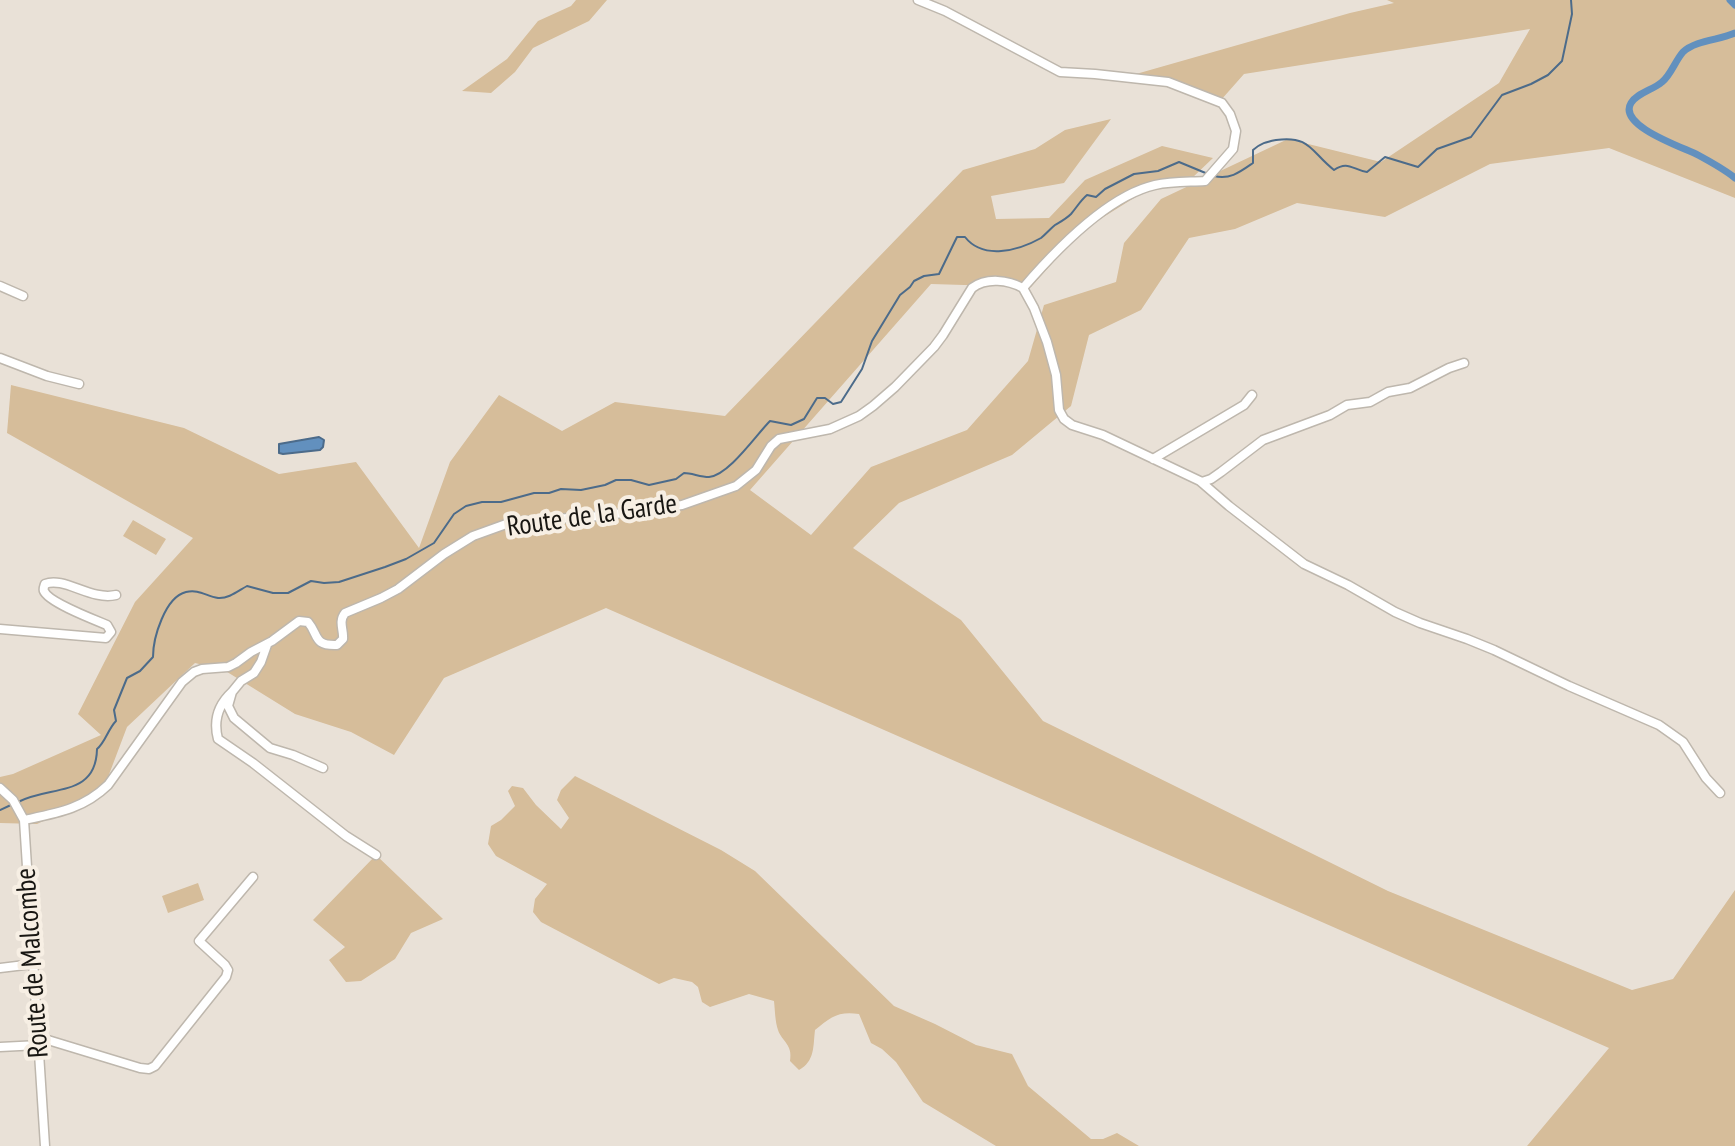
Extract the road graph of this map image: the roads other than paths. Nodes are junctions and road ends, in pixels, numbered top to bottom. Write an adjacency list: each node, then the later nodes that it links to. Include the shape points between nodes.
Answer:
1 (918, 0): 3 (street, via 1060,72 1168,82 1222,103 1230,114 1236,131 1233,149 1207,179 1154,185 1128,196 1081,229)
2 (0, 286): 4 (street)
3 (1023, 288): 9 (street, via 1047,342 1064,419); 13 (street, Route de la Garde, via 1004,281 972,288 934,347 873,406 830,429 779,439 736,486 682,505 509,523 473,536 398,589 345,613 343,639 337,645 317,639 304,620)
4 (23, 296)
5 (0, 358): 7 (street)
6 (1464, 363): 10 (street, via 1410,388 1347,405 1263,440)
7 (79, 384)
8 (1252, 395): 9 (street, via 1244,405)
9 (1153, 459): 10 (street)
10 (1202, 482): 17 (street, via 1304,564 1420,623 1494,650 1659,725 1683,742)
11 (116, 595): 12 (street, via 101,597 53,582 43,589 55,601 107,625 111,632 106,638)
12 (0, 629)
13 (267, 645): 14 (street, via 254,673); 18 (street, Route de la Garde, via 228,667 187,676 100,793 65,812)
14 (232, 692): 15 (street, via 228,706 252,735 270,748); 19 (street, via 216,713 218,739)
15 (323, 768)
16 (0, 788): 18 (street, Route de Malcombe)
17 (1720, 793)
18 (24, 820): 21 (street, Route de Malcombe)
19 (376, 855)
20 (253, 877): 23 (street, via 199,941 225,965 226,977 155,1066 140,1068)
21 (33, 964): 22 (street); 23 (street, Route de Malcombe)
22 (0, 968)
23 (38, 1041): 24 (street); 25 (street, Route de Malcombe)
24 (0, 1047)
25 (45, 1146)

